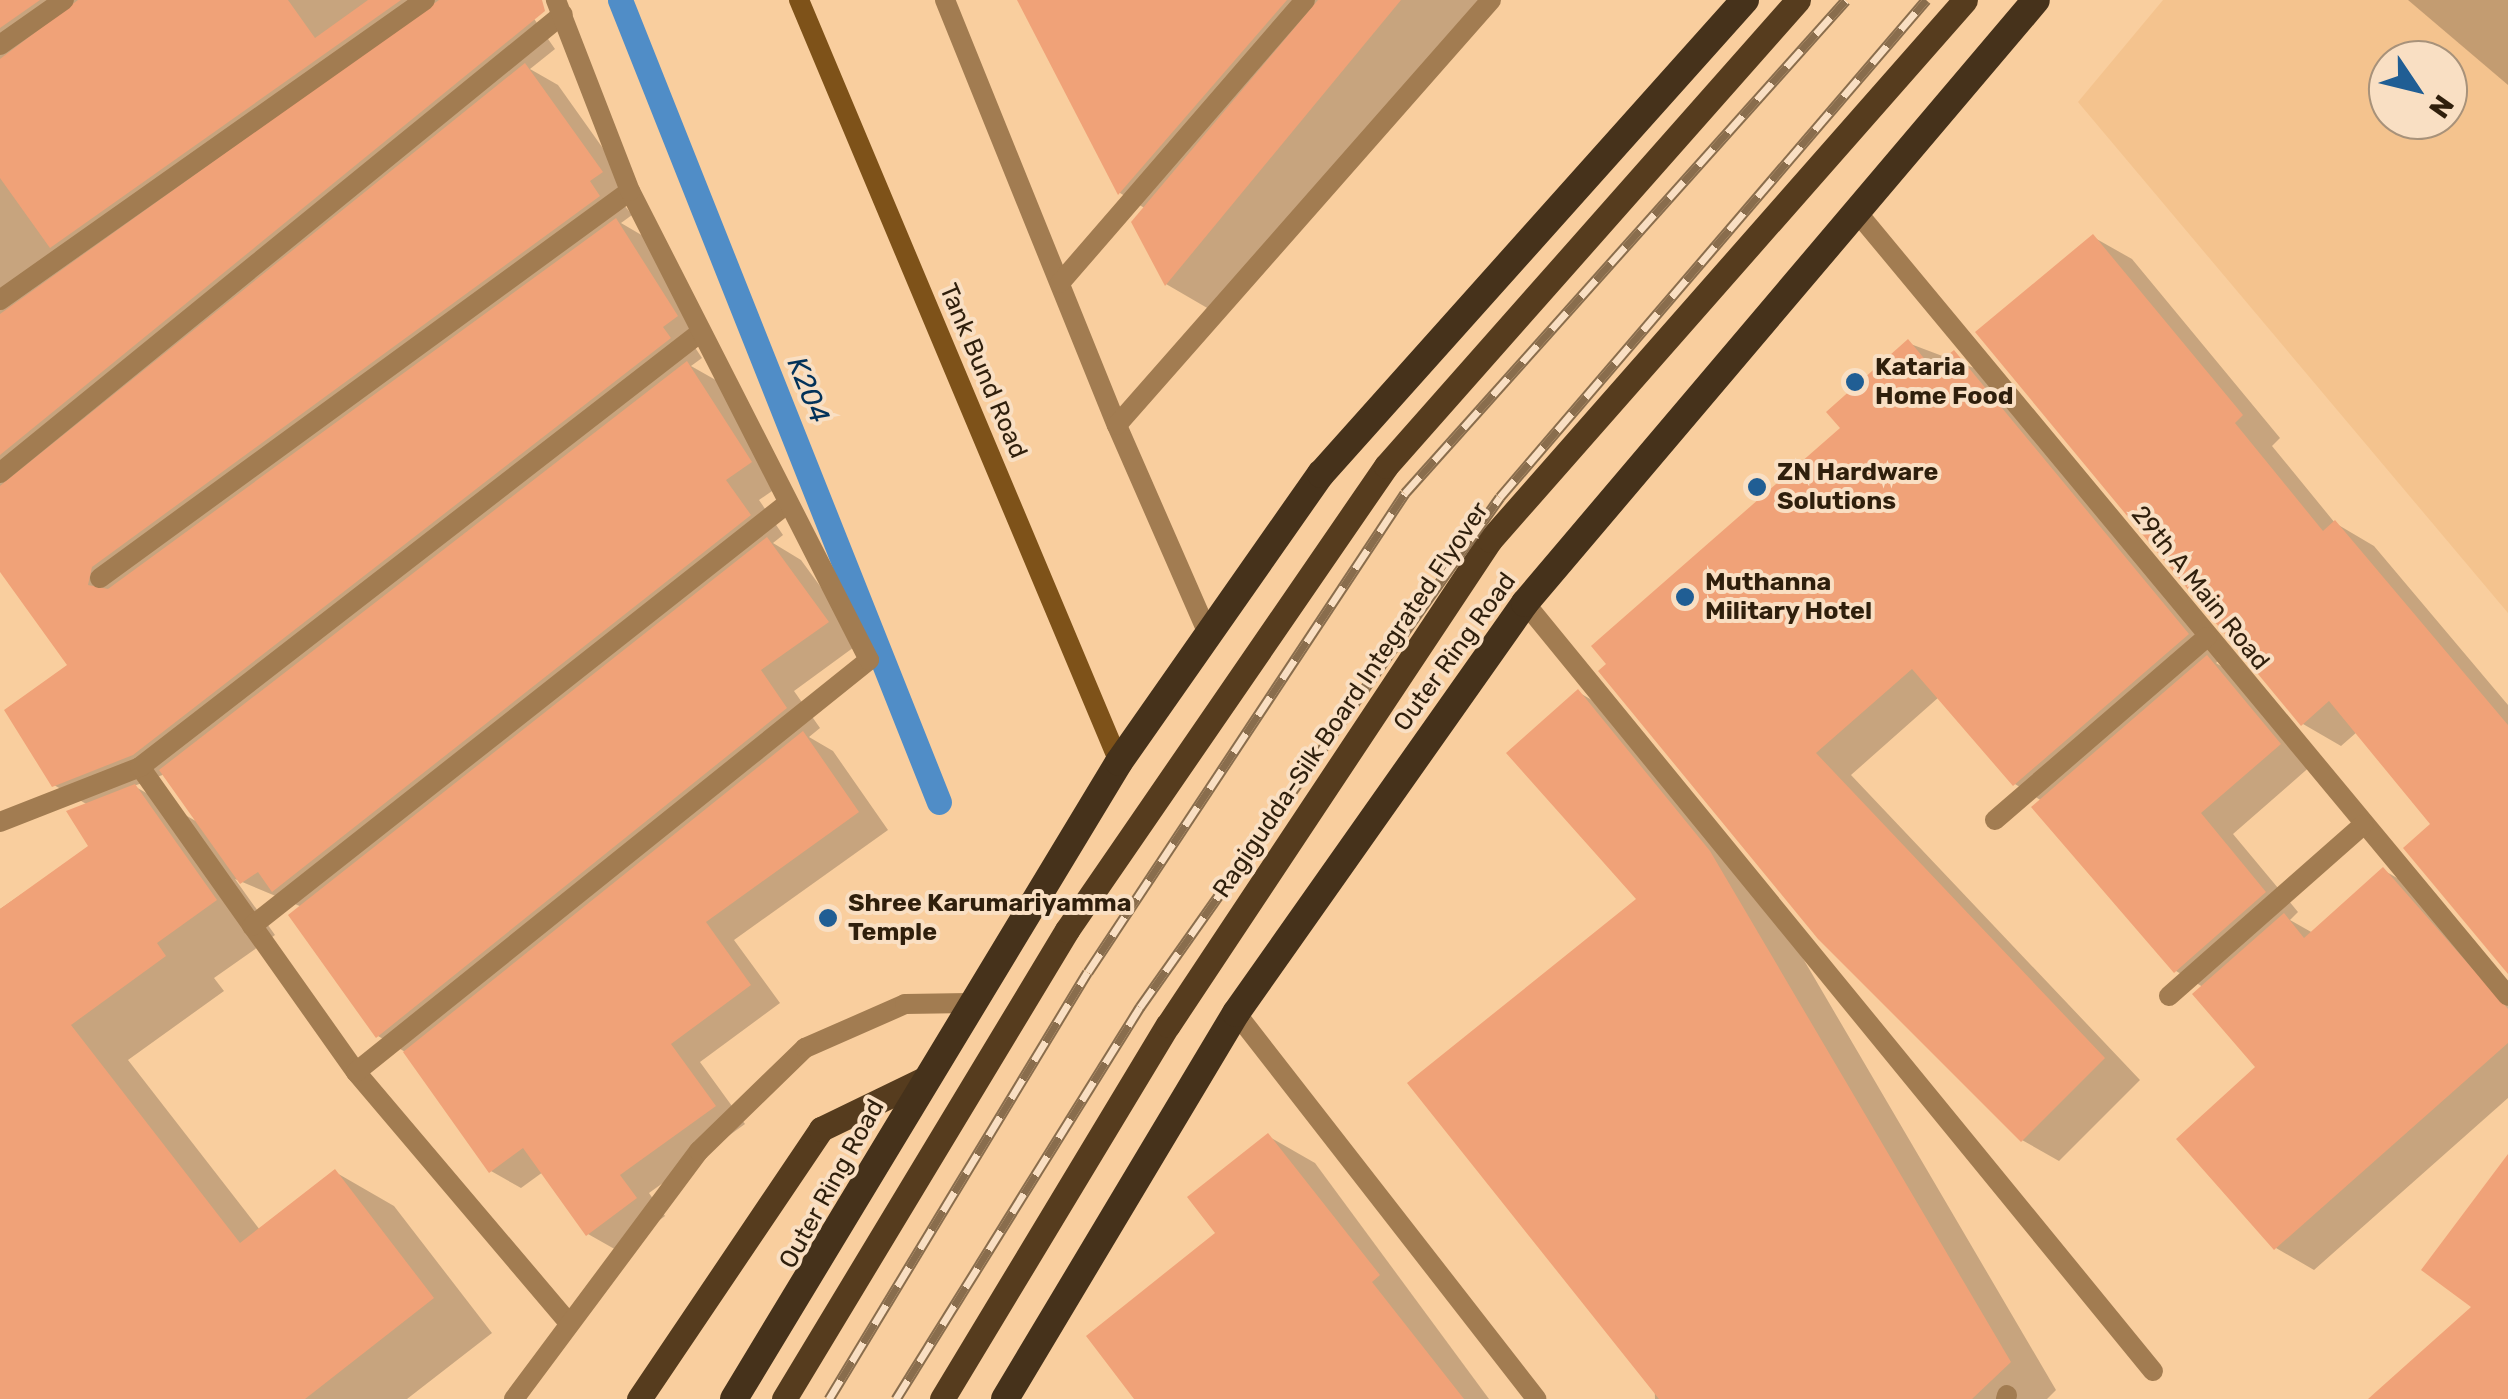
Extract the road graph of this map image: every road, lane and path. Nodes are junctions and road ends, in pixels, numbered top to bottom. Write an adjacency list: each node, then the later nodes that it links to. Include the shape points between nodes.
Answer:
1 (64, 0): 12 (street)
2 (425, 0): 16 (street)
3 (799, 0): 25 (main road, Tank Bund Road)
4 (1305, 0): 15 (street)
5 (1491, 0): 18 (street)
6 (1745, 0): 23 (highway, Outer Ring Road, via 1321,474)
7 (1798, 0): 42 (main road, via 1386,466 1068,930)
8 (1965, 0): 43 (main road, Ragigudda-Silk Board Integrated Flyover, via 1490,540 1168,1025)
9 (2036, 0): 14 (highway, Outer Ring Road)
10 (953, 5): 15 (street)
11 (559, 7): 13 (street); 19 (street)
12 (0, 45)
13 (630, 190): 17 (street); 21 (street)
14 (1856, 210): 22 (highway, Outer Ring Road); 24 (street, 29th A Main Road)
15 (1060, 282): 18 (street)
16 (0, 300)
17 (701, 332): 20 (street); 26 (street)
18 (1117, 425): 23 (street)
19 (0, 473)
20 (788, 503): 30 (street); 35 (street, via 870,660)
21 (100, 578)
22 (1525, 603): 34 (highway, Outer Ring Road); 38 (street)
23 (1210, 636): 25 (highway, Outer Ring Road)
24 (2208, 637): 27 (street); 29 (street, 29th A Main Road)
25 (1119, 762): 33 (highway, Outer Ring Road)
26 (140, 768): 28 (street); 30 (street)
27 (1994, 820)
28 (0, 822)
29 (2363, 825): 31 (street); 32 (street, 29th A Main Road)
30 (252, 926): 35 (street)
31 (2169, 996)
32 (2508, 996)
33 (969, 1002): 36 (highway, Outer Ring Road); 37 (street, via 906,1004 805,1048 700,1151)
34 (1236, 1013): 44 (highway, Outer Ring Road); 45 (street)
35 (356, 1072): 37 (street)
36 (926, 1078): 40 (main road, via 821,1129); 41 (highway, Outer Ring Road)
37 (567, 1322): 39 (street)
38 (2153, 1371)
39 (514, 1399)
40 (639, 1399)
41 (734, 1399)
42 (784, 1399)
43 (942, 1399)
44 (1005, 1399)
45 (1537, 1399)

